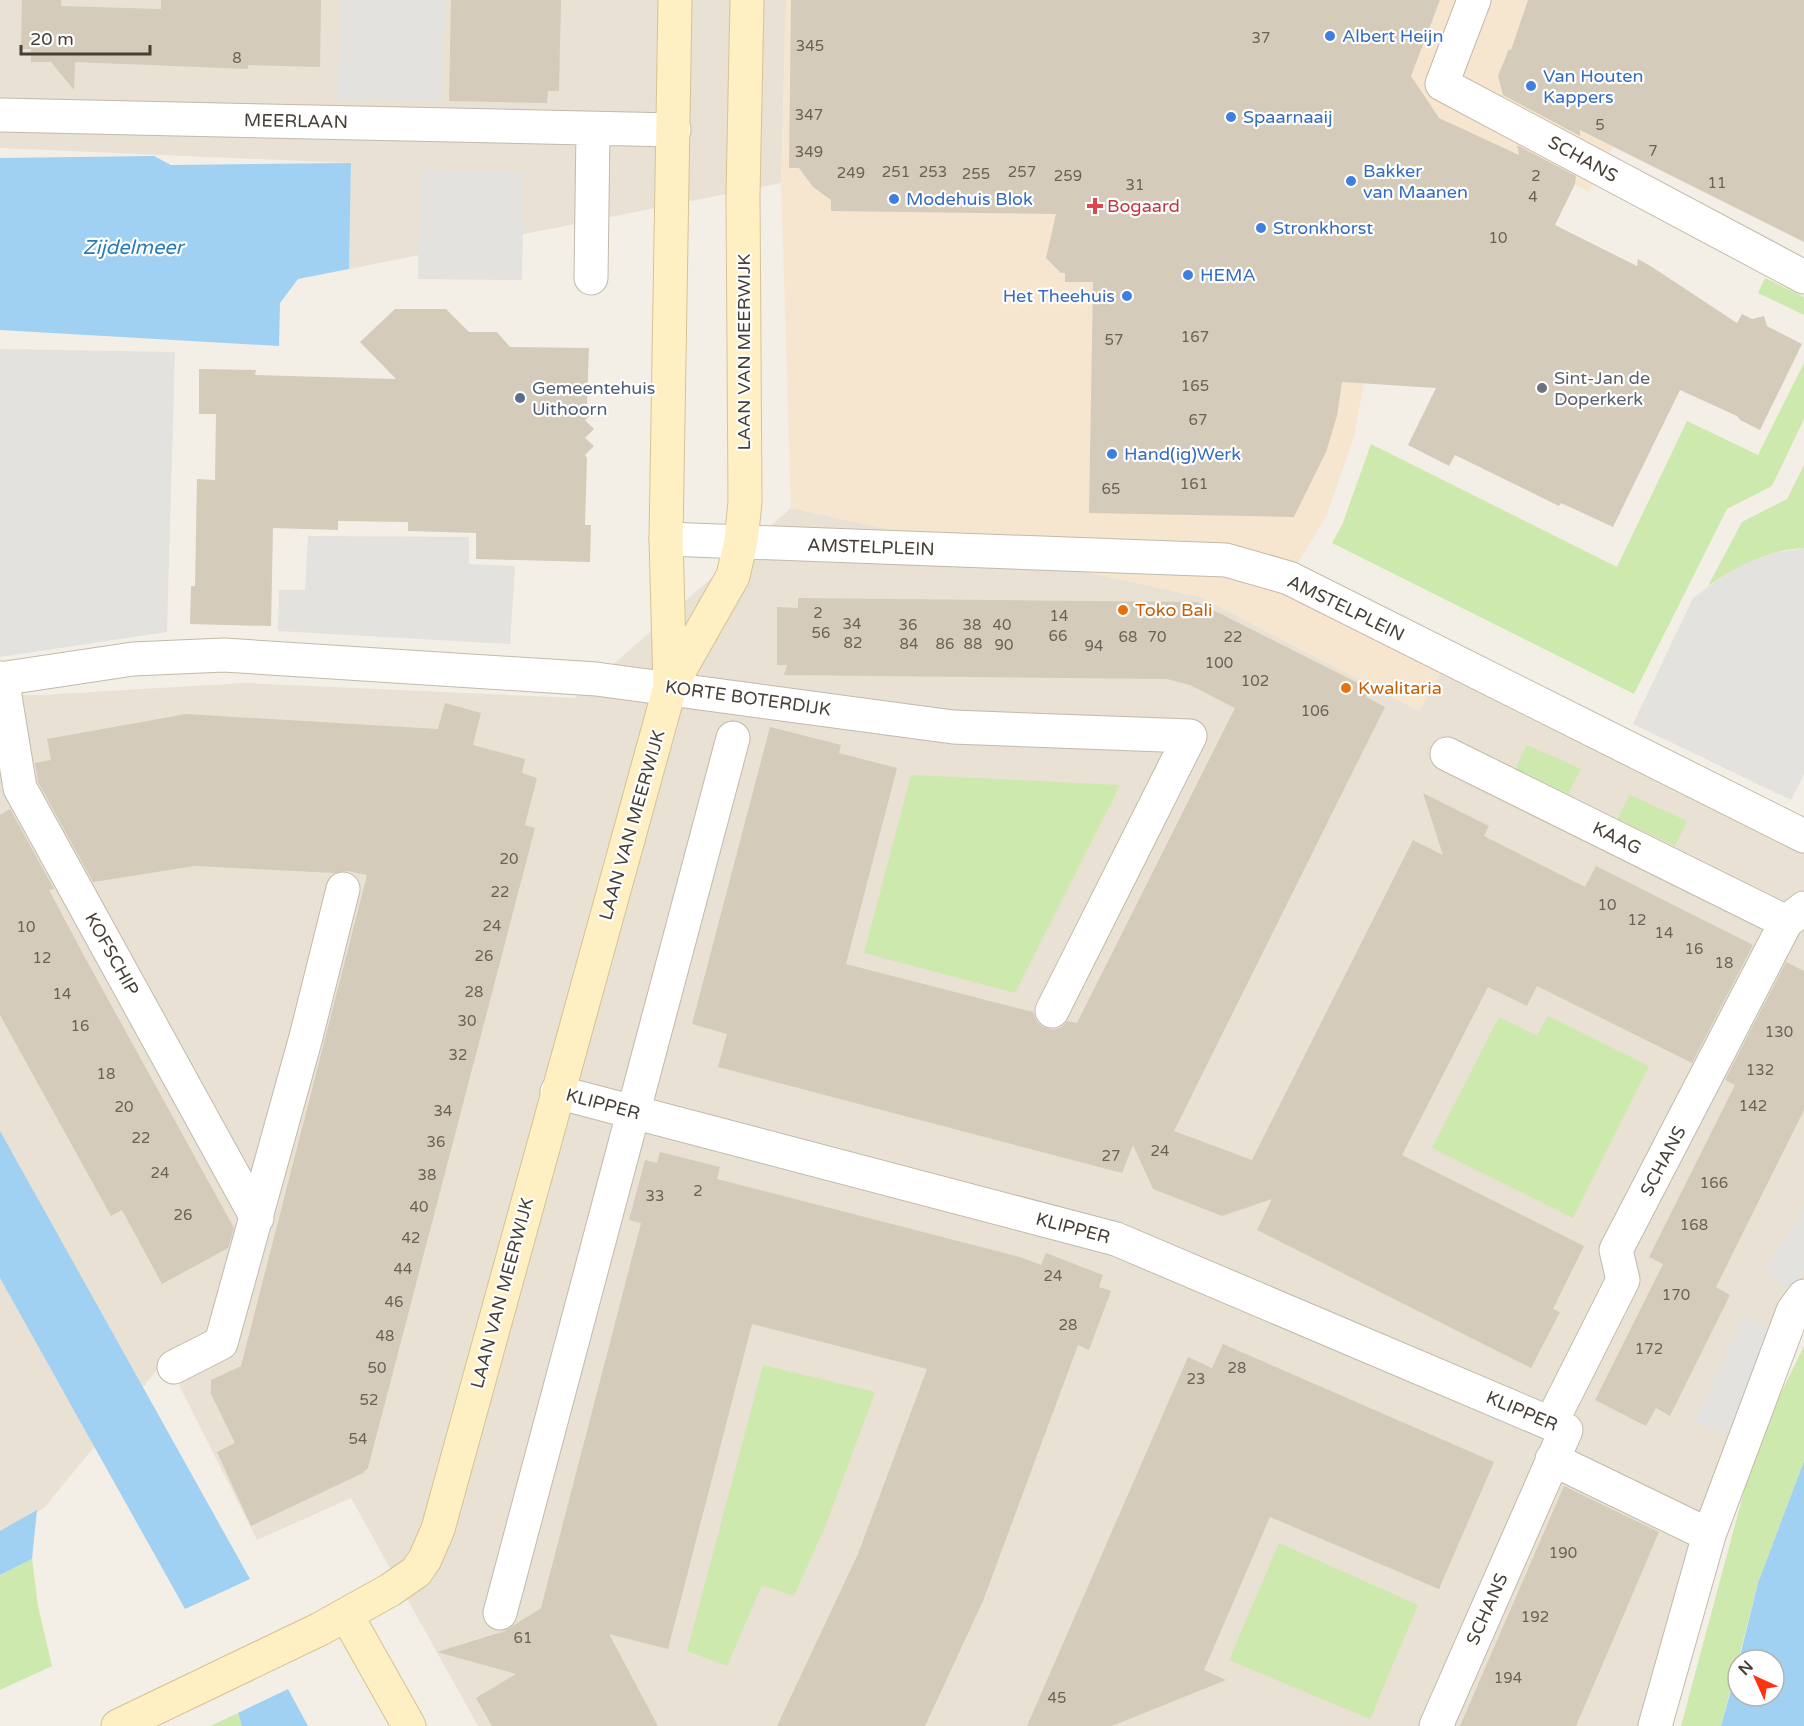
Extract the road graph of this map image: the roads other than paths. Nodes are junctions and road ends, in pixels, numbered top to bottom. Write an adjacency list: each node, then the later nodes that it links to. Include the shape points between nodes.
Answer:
1 (675, 0): 6 (street, LAAN VAN MEERWIJK)
2 (747, 0): 10 (street, LAAN VAN MEERWIJK, via 743,196 745,502)
3 (1474, 0): 7 (street, SCHANS, via 1433,90 1614,176)
4 (0, 115): 5 (street, MEERLAAN)
5 (593, 129): 6 (street); 8 (street)
6 (674, 130): 9 (street, LAAN VAN MEERWIJK)
7 (1804, 277)
8 (591, 278)
9 (666, 539): 10 (street, AMSTELPLEIN); 12 (street, LAAN VAN MEERWIJK)
10 (741, 541): 12 (street, LAAN VAN MEERWIJK, via 734,576); 15 (street, AMSTELPLEIN, via 1226,560 1290,578)
11 (1, 679): 12 (street, KORTE BOTERDIJK, via 134,659 224,656); 21 (street, KOFSCHIP, via 20,788)
12 (670, 687): 18 (street, KORTE BOTERDIJK, via 953,727 1190,736); 19 (street, LAAN VAN MEERWIJK)
13 (733, 738): 20 (street)
14 (1447, 754): 17 (street, KAAG)
15 (1804, 836)
16 (343, 889): 21 (street)
17 (1795, 915): 24 (street, SCHANS, via 1616,1250 1623,1280)
18 (1052, 1011)
19 (557, 1092): 20 (street, KLIPPER); 27 (street, LAAN VAN MEERWIJK, via 438,1529 416,1572)
20 (635, 1113): 24 (street, KLIPPER, via 1116,1239); 26 (street)
21 (257, 1218): 23 (street, via 221,1343)
22 (1804, 1296): 25 (street, via 1793,1311)
23 (174, 1367)
24 (1556, 1437): 25 (street); 30 (street, SCHANS)
25 (1709, 1535): 31 (street)
26 (500, 1613)
27 (347, 1616): 28 (street, LAAN VAN MEERWIJK); 29 (street)
28 (118, 1726)
29 (409, 1726)
30 (1436, 1726)
31 (1655, 1726)

